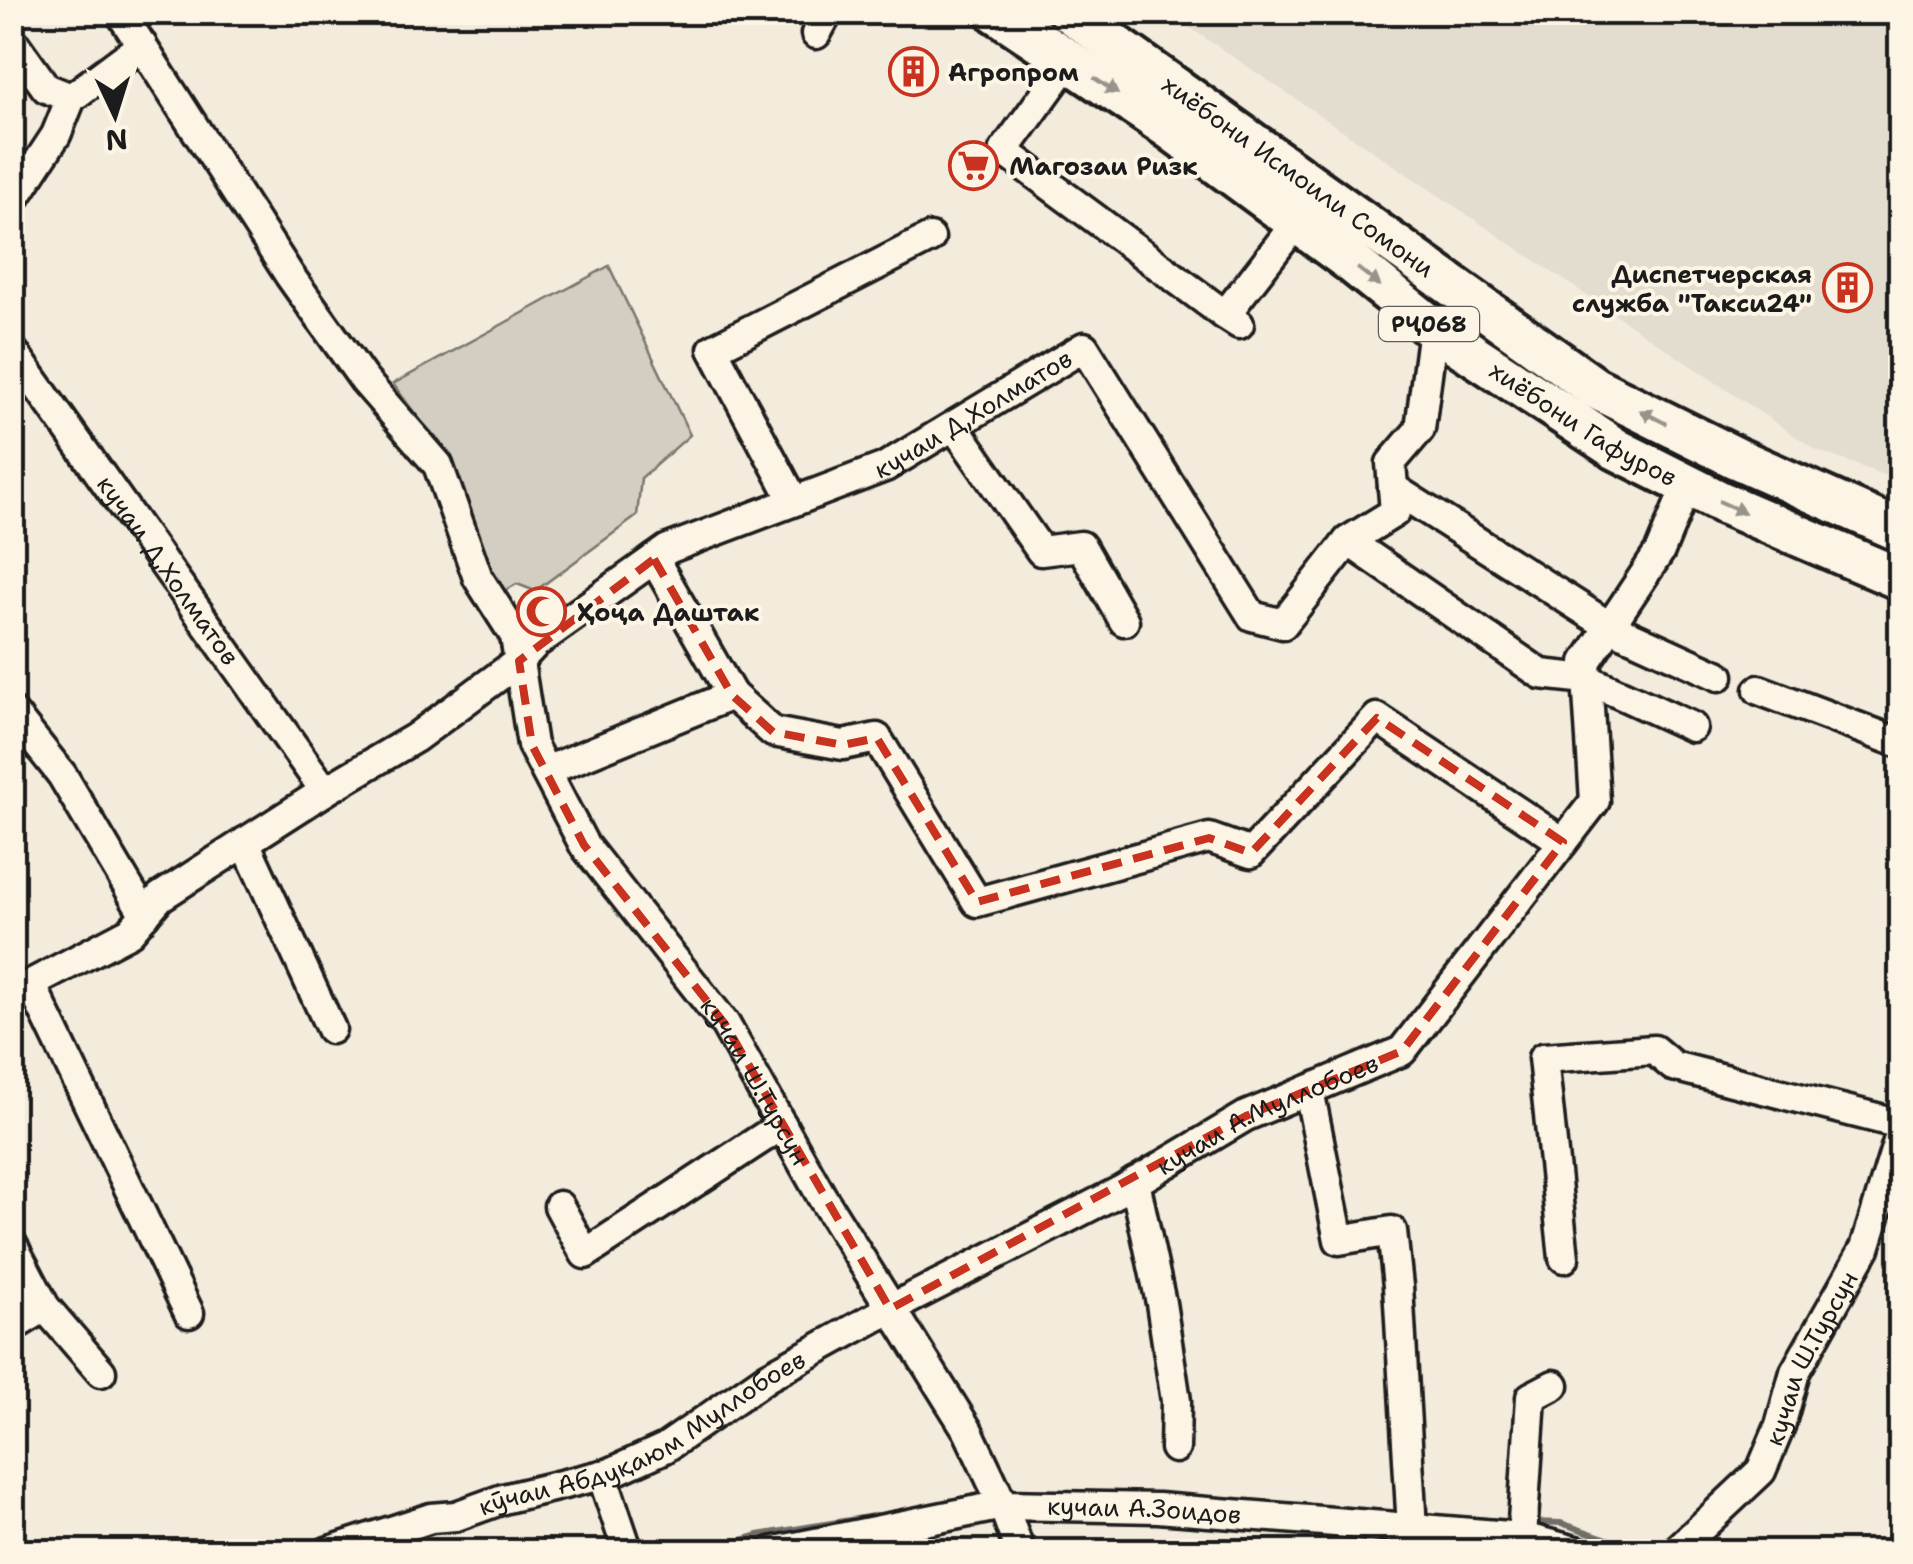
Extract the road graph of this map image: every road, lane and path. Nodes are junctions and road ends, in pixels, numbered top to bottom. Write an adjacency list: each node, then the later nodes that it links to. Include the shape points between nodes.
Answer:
1 (120, 12): 5 (street)
2 (996, 12): 6 (highway, хиёбони Гафуров / РҶ068)
3 (1070, 12): 8 (highway, хиёбони Исмоили Сомони / РҶ068)
4 (12, 40): 7 (street, via 46,88)
5 (142, 45): 7 (street); 24 (street, via 290,276 364,380 438,466 478,578 515,636)
6 (1069, 61): 8 (highway, хиёбони Гафуров / РҶ068, one-way to 8); 10 (street, via 1004,151 1233,320)
7 (72, 98): 9 (street)
8 (1180, 112): 10 (highway, хиёбони Гафуров / РҶ068); 18 (highway, хиёбони Исмоили Сомони / РҶ068, one-way to 8, via 1595,388)
9 (12, 202)
10 (1297, 222): 12 (highway, хиёбони Гафуров / РҶ068, one-way to 12)
11 (930, 238): 17 (street, via 712,349)
12 (1433, 328): 15 (highway, хиёбони Гафуров / РҶ068, via 1616,448); 16 (street, via 1420,428 1391,463)
13 (12, 350): 33 (street, кучаи Д,Холматов)
14 (954, 426): 17 (street, кучаи Д,Холматов, via 885,468); 19 (street, кучаи Д,Холматов, via 1084,347 1252,616 1284,624); 22 (street, via 1041,551 1081,546)
15 (1687, 486): 21 (highway, хиёбони Гафуров / РҶ068, one-way to 21); 23 (street, via 1660,551)
16 (1393, 488): 19 (street, via 1395,512); 23 (street)
17 (794, 502): 20 (street, кучаи Д,Холматов)
18 (1900, 531)
19 (1348, 542): 25 (street, via 1541,674)
20 (654, 559): 24 (street, кучаи Д,Холматов); 28 (street)
21 (1899, 575)
22 (1124, 621)
23 (1609, 626): 25 (street); 26 (street)
24 (519, 661): 32 (street, кучаи Ш.Турсун, via 532,746); 33 (street, кучаи Д,Холматов, via 415,738)
25 (1586, 670): 30 (street); 35 (street, кучаи А.Муллобоев, via 1595,801)
26 (1719, 676)
27 (1759, 690): 31 (street)
28 (732, 694): 32 (street); 35 (street, via 774,732 844,745 876,738 977,902 1209,838 1251,853 1377,718)
29 (12, 712): 36 (street, via 62,775)
30 (1692, 726)
31 (1900, 743)
32 (546, 772): 41 (street, кучаи Ш.Турсун, via 584,845 725,1024)
33 (325, 791): 34 (street, кучаи Д,Холматов)
34 (245, 842): 36 (street, кучаи Д,Холматов, via 160,897); 38 (street)
35 (1564, 842): 39 (street, кучаи А.Муллобоев, via 1402,1051)
36 (145, 915): 37 (street, кучаи Д,Холматов, via 130,932)
37 (22, 990): 49 (street)
38 (330, 1029)
39 (1309, 1090): 43 (street, кучаи А.Муллобоев, via 1246,1116); 56 (street, via 1339,1240 1392,1232)
40 (1900, 1124): 46 (street, via 1673,1066 1654,1050 1543,1058)
41 (782, 1125): 44 (street, via 584,1254); 48 (street, кучаи Ш.Турсун)
42 (1900, 1135): 58 (street, кучаи Ш.Турсун, via 1865,1248 1795,1372 1761,1471)
43 (1135, 1182): 48 (street, кучаи А.Муллобоев); 53 (street, via 1176,1401)
44 (560, 1206)
45 (12, 1244): 47 (street)
46 (1564, 1258)
47 (46, 1307): 50 (street); 51 (street)
48 (890, 1309): 54 (street, кӯчаи Абдуқаюм Муллобоев, via 767,1377 664,1448); 55 (street, кучаи Ш.Турсун, via 968,1431)
49 (189, 1312)
50 (12, 1327)
51 (101, 1372)
52 (1554, 1385): 57 (street, via 1530,1397)
53 (1175, 1448)
54 (602, 1475): 59 (street, кӯчаи Абдуқаюм Муллобоев); 60 (street)
55 (1000, 1499): 56 (street, кучаи А.Зоидов); 61 (street, кучаи А.Зоидов); 62 (street, кучаи Ш.Турсун)
56 (1411, 1520): 57 (street, кучаи А.Зоидов)
57 (1522, 1537): 63 (street, кучаи А.Зоидов)
58 (1676, 1550)
59 (327, 1552)
60 (628, 1552)
61 (771, 1552)
62 (1020, 1552)
63 (1579, 1552)

